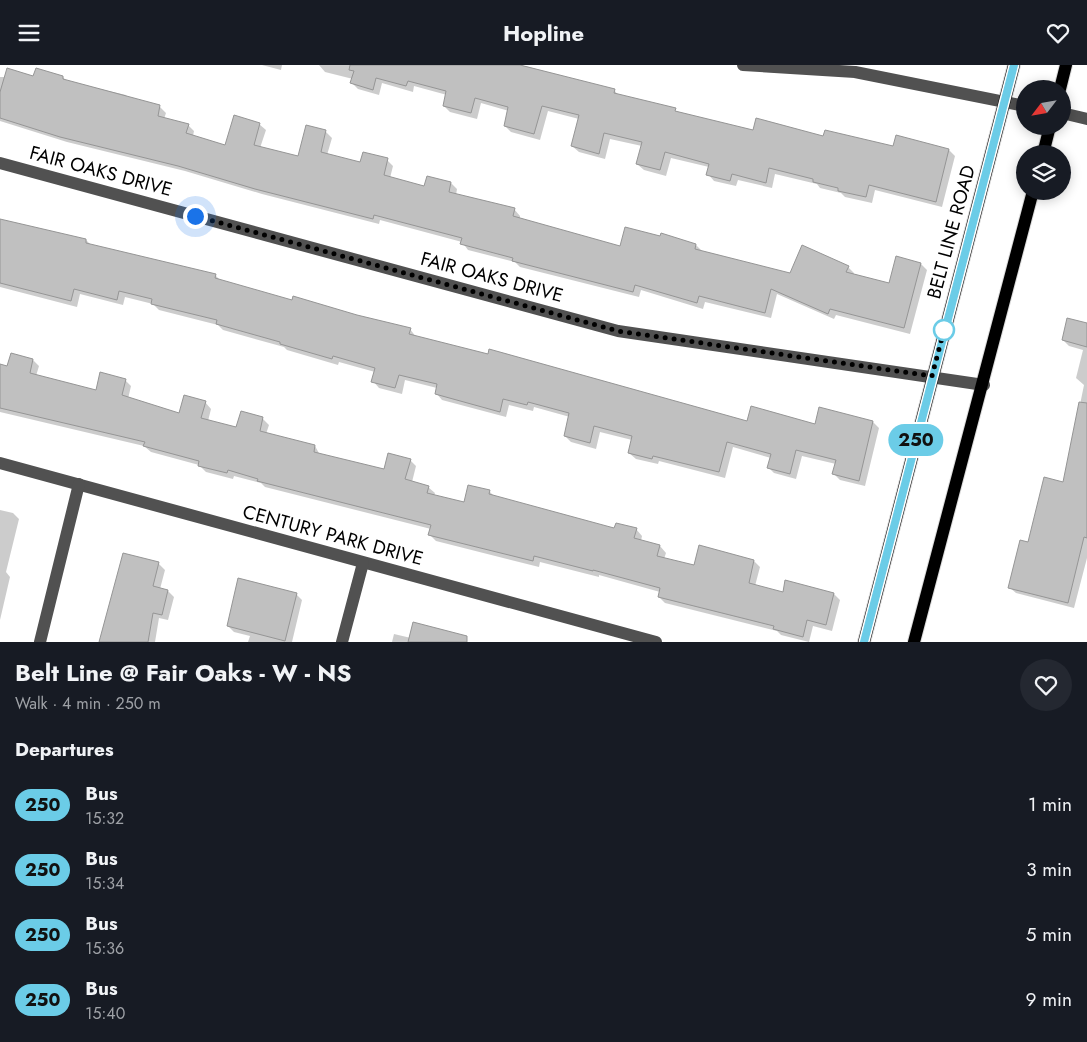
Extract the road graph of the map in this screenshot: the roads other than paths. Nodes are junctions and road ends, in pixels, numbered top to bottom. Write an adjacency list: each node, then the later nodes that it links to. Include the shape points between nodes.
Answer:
1 (743, 65): 5 (street, via 855,72)
2 (1014, 65): 5 (main road, BELT LINE ROAD)
3 (1066, 65): 4 (main road)
4 (1062, 80)
5 (1005, 103): 6 (street); 11 (main road, BELT LINE ROAD)
6 (1016, 105)
7 (1071, 115): 8 (street)
8 (1087, 119)
9 (0, 163): 11 (street, FAIR OAKS DRIVE, via 618,331)
10 (1031, 200): 12 (main road)
11 (932, 376): 12 (street, FAIR OAKS DRIVE); 19 (main road, BELT LINE ROAD)
12 (984, 385): 20 (main road)
13 (0, 463): 14 (street, CENTURY PARK DRIVE)
14 (79, 485): 15 (street, CENTURY PARK DRIVE); 16 (street)
15 (363, 563): 17 (street); 18 (street, CENTURY PARK DRIVE)
16 (40, 642)
17 (342, 642)
18 (656, 642)
19 (864, 642)
20 (914, 642)

